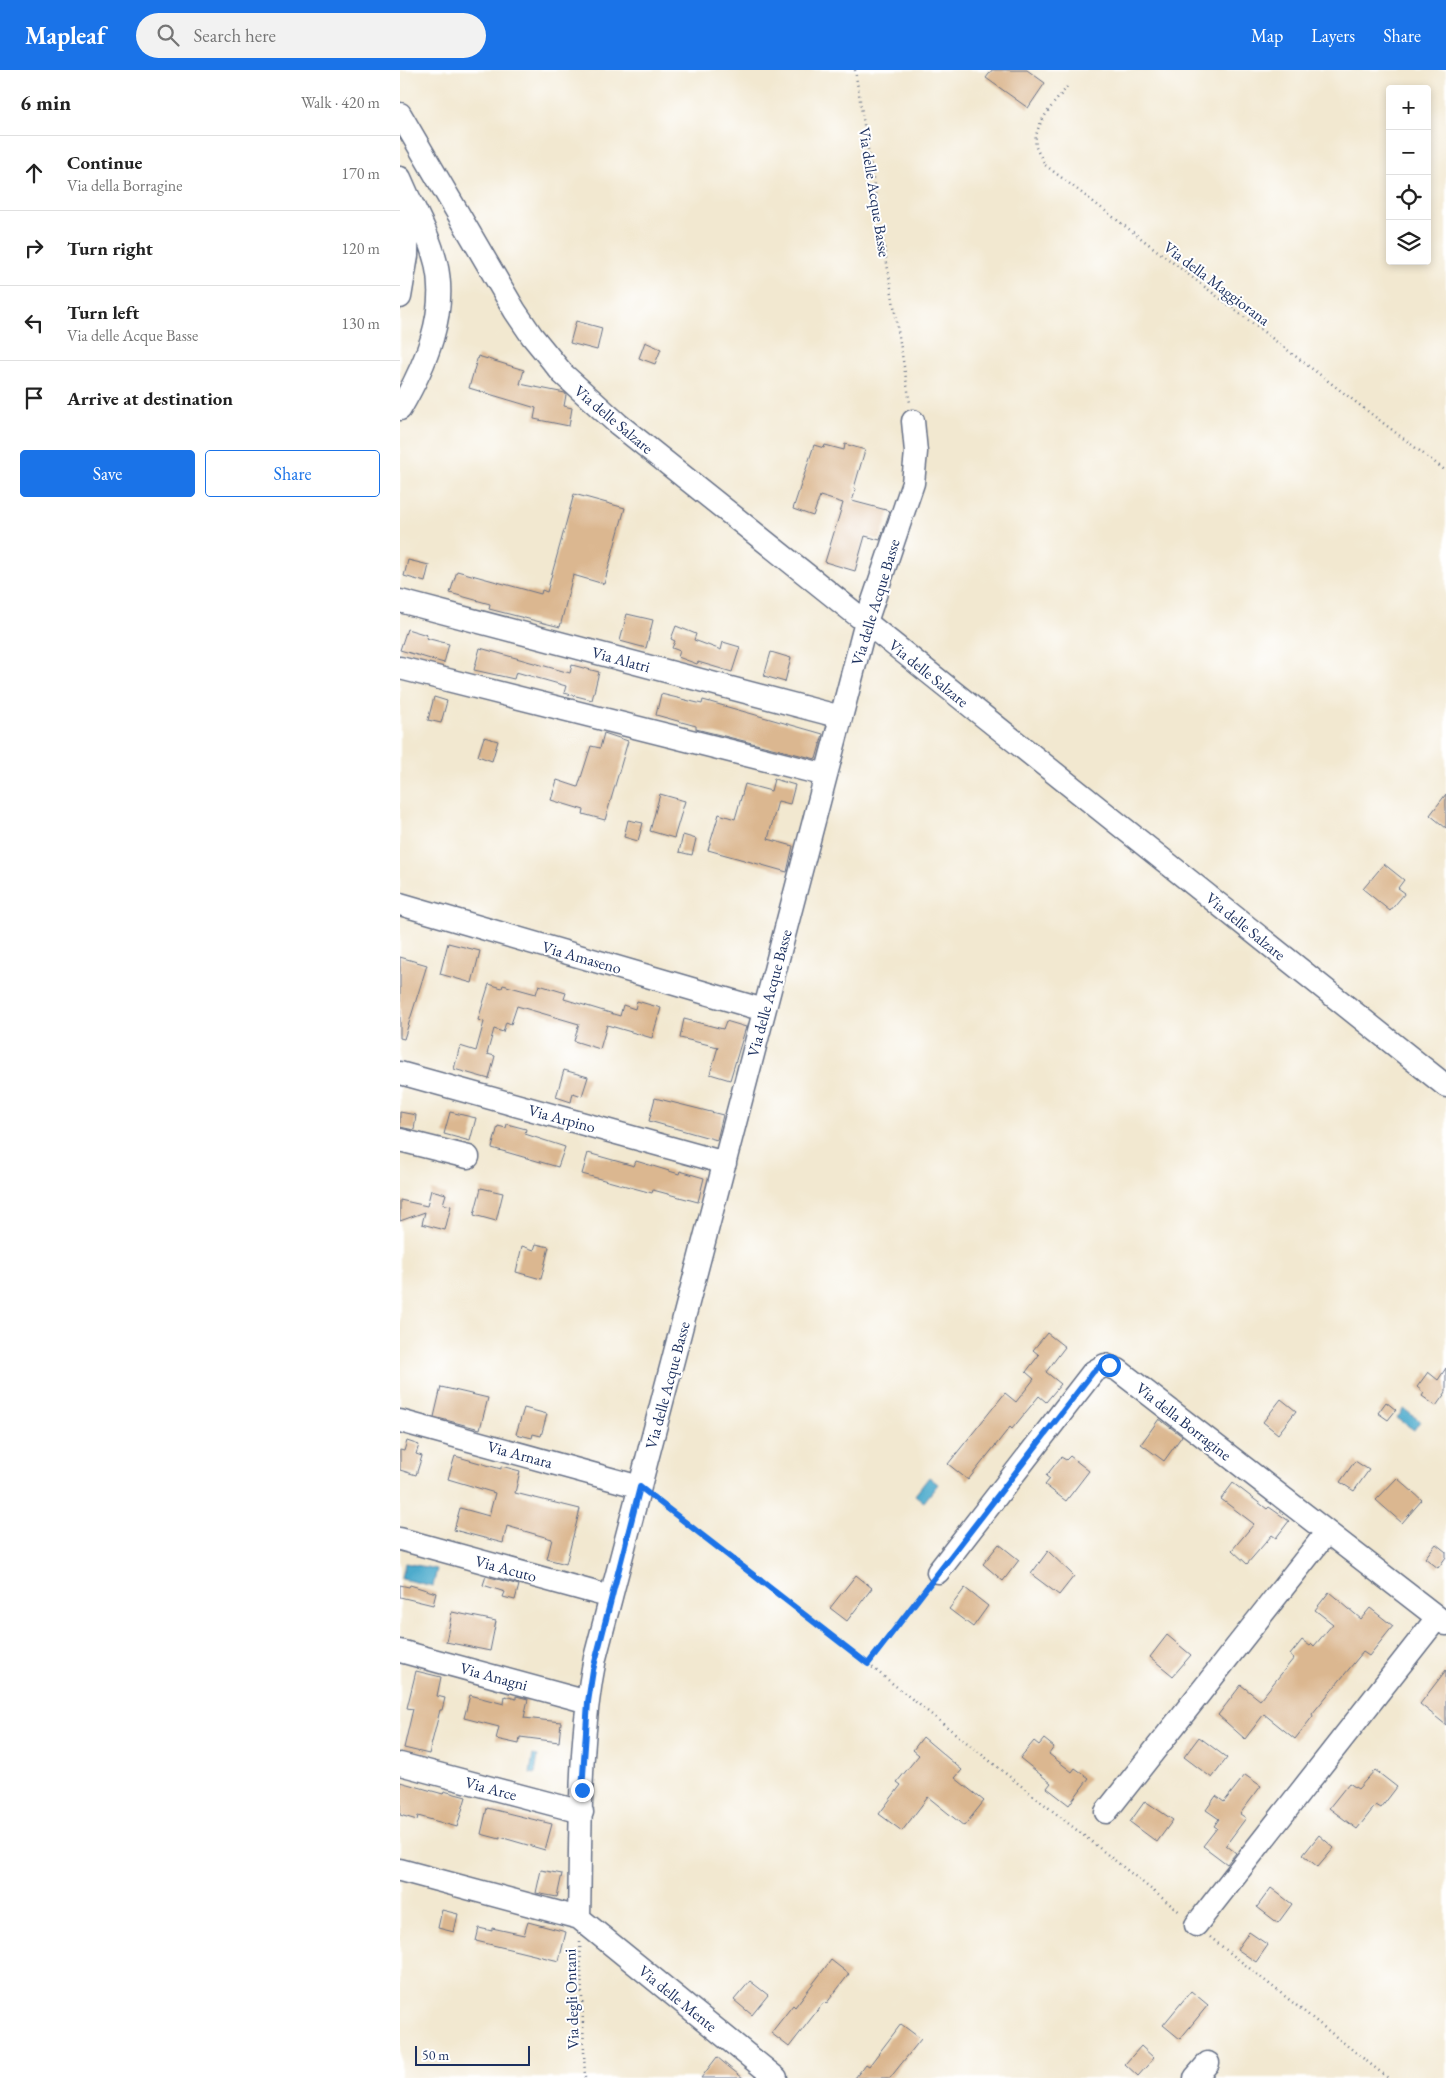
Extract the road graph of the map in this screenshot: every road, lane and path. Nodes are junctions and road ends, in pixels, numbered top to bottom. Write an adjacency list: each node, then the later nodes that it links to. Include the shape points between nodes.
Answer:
1 (855, 70): 7 (path, Via delle Acque Basse)
2 (1067, 87): 8 (path, Via della Maggiorana, via 1037,134 1036,148 1045,165)
3 (400, 114): 10 (street, Via delle Salzare, via 518,316 556,367 618,424)
4 (404, 187): 5 (street, via 407,256); 6 (street, via 432,250 440,294 432,338)
5 (400, 297)
6 (400, 409)
7 (913, 422): 10 (street, Via delle Acque Basse, via 916,460 913,483)
8 (1446, 472)
9 (400, 601): 12 (street, Via Alatri)
10 (866, 622): 12 (street, Via delle Acque Basse); 17 (street, Via delle Salzare)
11 (400, 668): 13 (street)
12 (841, 717): 13 (street, Via delle Acque Basse)
13 (826, 775): 15 (street, Via delle Acque Basse)
14 (400, 904): 15 (street, Via Amaseno)
15 (764, 1010): 20 (street, Via delle Acque Basse)
16 (400, 1073): 20 (street, Via Arpino)
17 (1446, 1086)
18 (400, 1140): 19 (street)
19 (468, 1157)
20 (725, 1163): 22 (street, Via delle Acque Basse)
21 (400, 1421): 22 (street, Via Arnara)
22 (640, 1487): 26 (street, Via delle Acque Basse); 29 (path)
23 (1326, 1532): 25 (street, Via della Borragine, via 1118,1370 1105,1365 1093,1372); 27 (street, Via della Borragine); 33 (street)
24 (400, 1539): 26 (street, Via Acuto)
25 (938, 1572): 29 (path)
26 (611, 1597): 30 (street, Via delle Acque Basse, via 595,1658)
27 (1442, 1621): 36 (street)
28 (400, 1651): 30 (street, Via Anagni)
29 (868, 1664): 36 (path)
30 (588, 1702): 32 (street, Via delle Acque Basse)
31 (400, 1764): 32 (street, Via Arce)
32 (582, 1812): 35 (street, Via delle Acque Basse)
33 (1106, 1812)
34 (400, 1870): 35 (street)
35 (580, 1918): 37 (path, Via degli Ontani); 38 (street, Via delle Mente)
36 (1196, 1925): 39 (path)
37 (585, 2078)
38 (776, 2078)
39 (1388, 2078)

